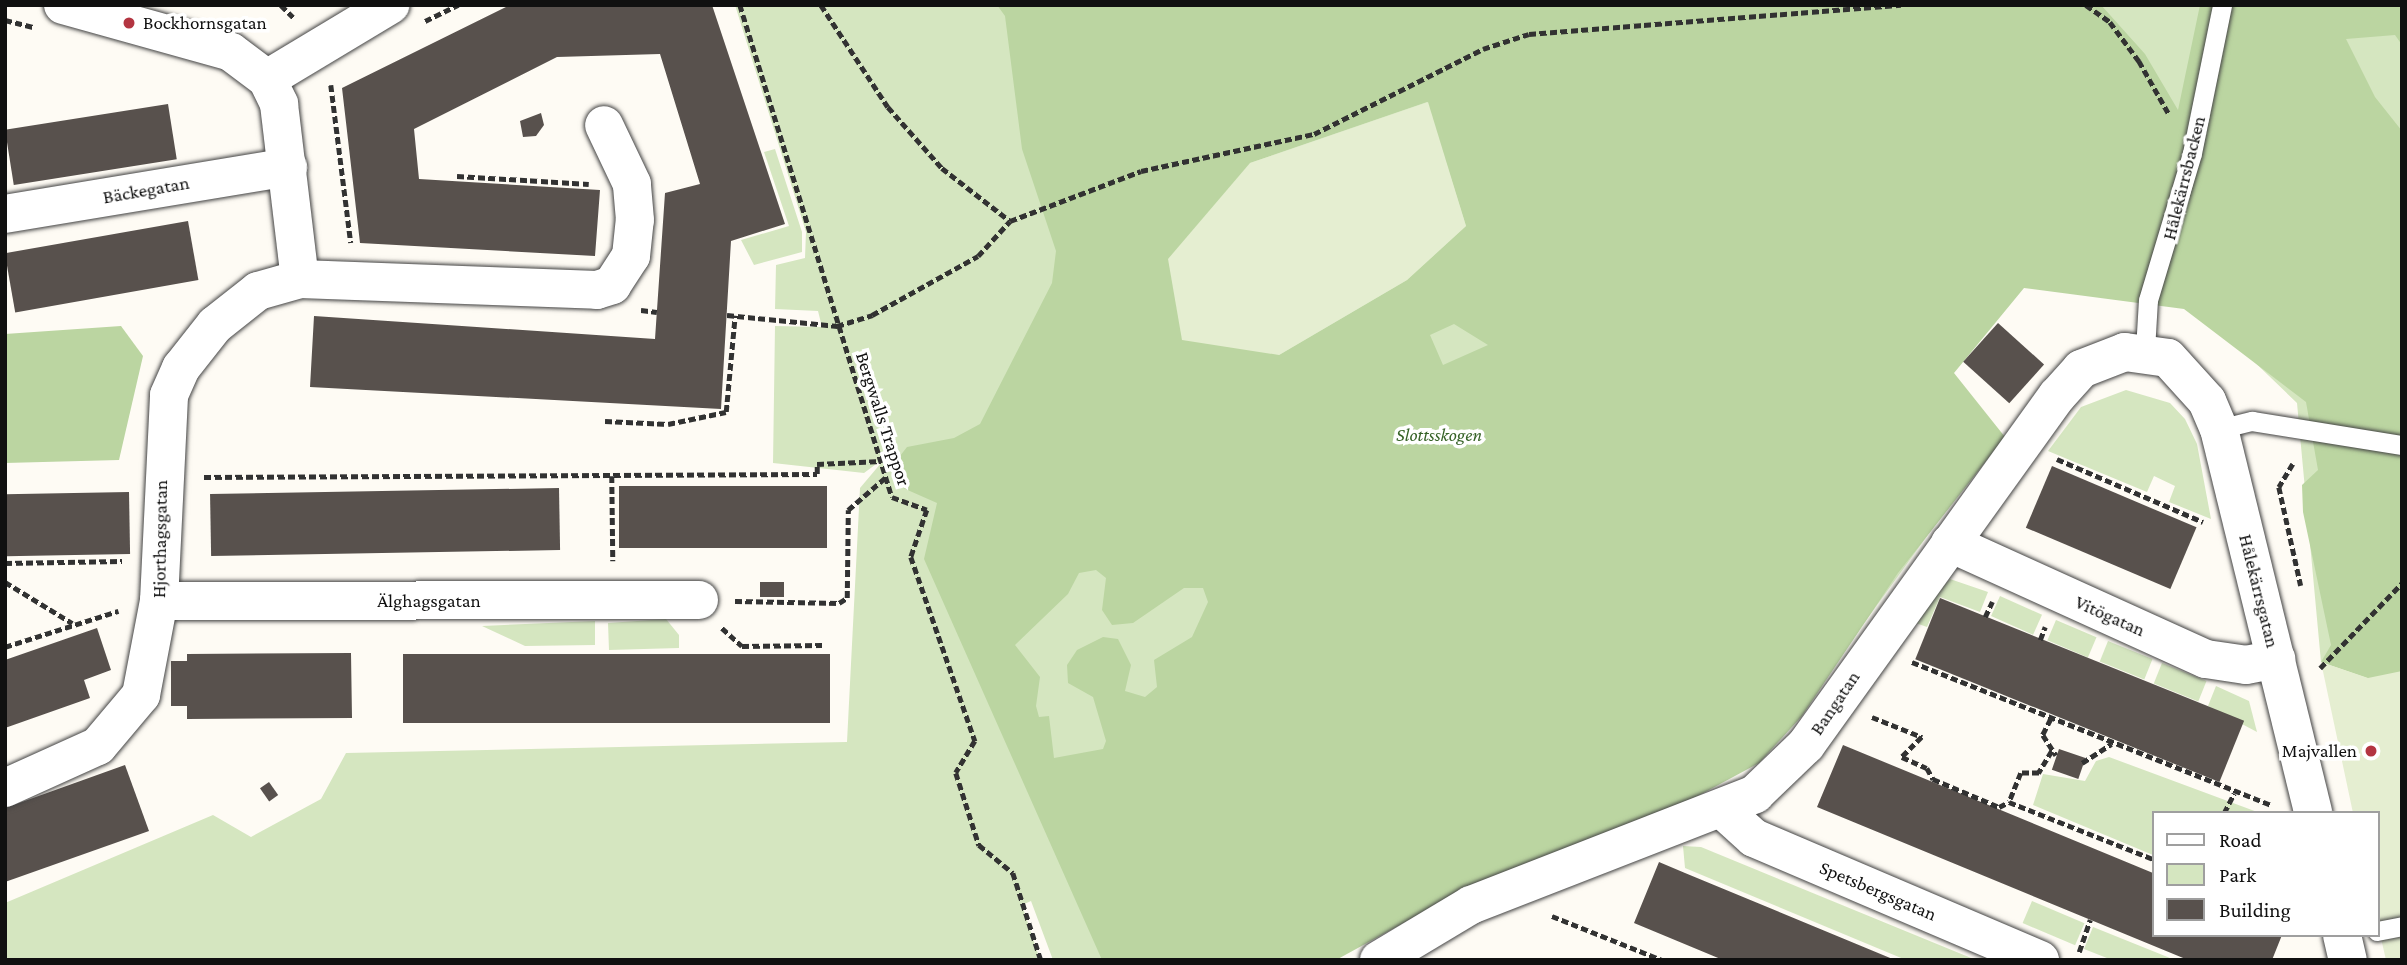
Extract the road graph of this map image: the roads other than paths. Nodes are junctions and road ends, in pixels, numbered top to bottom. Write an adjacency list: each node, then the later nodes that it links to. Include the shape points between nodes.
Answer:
1 (2222, 5): 9 (lane, Hålekärrsbacken, via 2192,153 2148,300)
2 (406, 14): 4 (street)
3 (53, 18): 4 (street, via 230,52)
4 (268, 79): 6 (street, via 279,104)
5 (604, 125): 8 (street, via 632,184 635,220 631,256 612,285)
6 (288, 167): 7 (street, Bäckegatan); 8 (street)
7 (5, 214)
8 (300, 279): 14 (street, Hjorthagsgatan, via 258,291 215,325 181,368 169,395)
9 (2145, 350): 10 (street, Hålekärrsgatan, via 2168,358 2187,377); 12 (street, Bangatan, via 2081,369 2029,429)
10 (2219, 429): 11 (lane, via 2252,421); 15 (street, Hålekärrsgatan)
11 (2402, 445)
12 (1950, 543): 15 (street, Vitögatan, via 2206,659 2246,665); 18 (street, Bangatan, via 1794,759)
13 (699, 600): 14 (street, Älghagsgatan)
14 (146, 604): 16 (street, Hjorthagsgatan, via 148,675 127,716 77,759)
15 (2276, 659): 17 (street, Hålekärrsgatan)
16 (5, 788)
17 (2297, 809)
18 (1724, 811): 21 (street, Bangatan, via 1471,905); 22 (street, Spetsbergsgatan, via 1754,838)
19 (2402, 926): 20 (lane)
20 (2379, 934)
21 (1379, 960)
22 (2040, 960)

